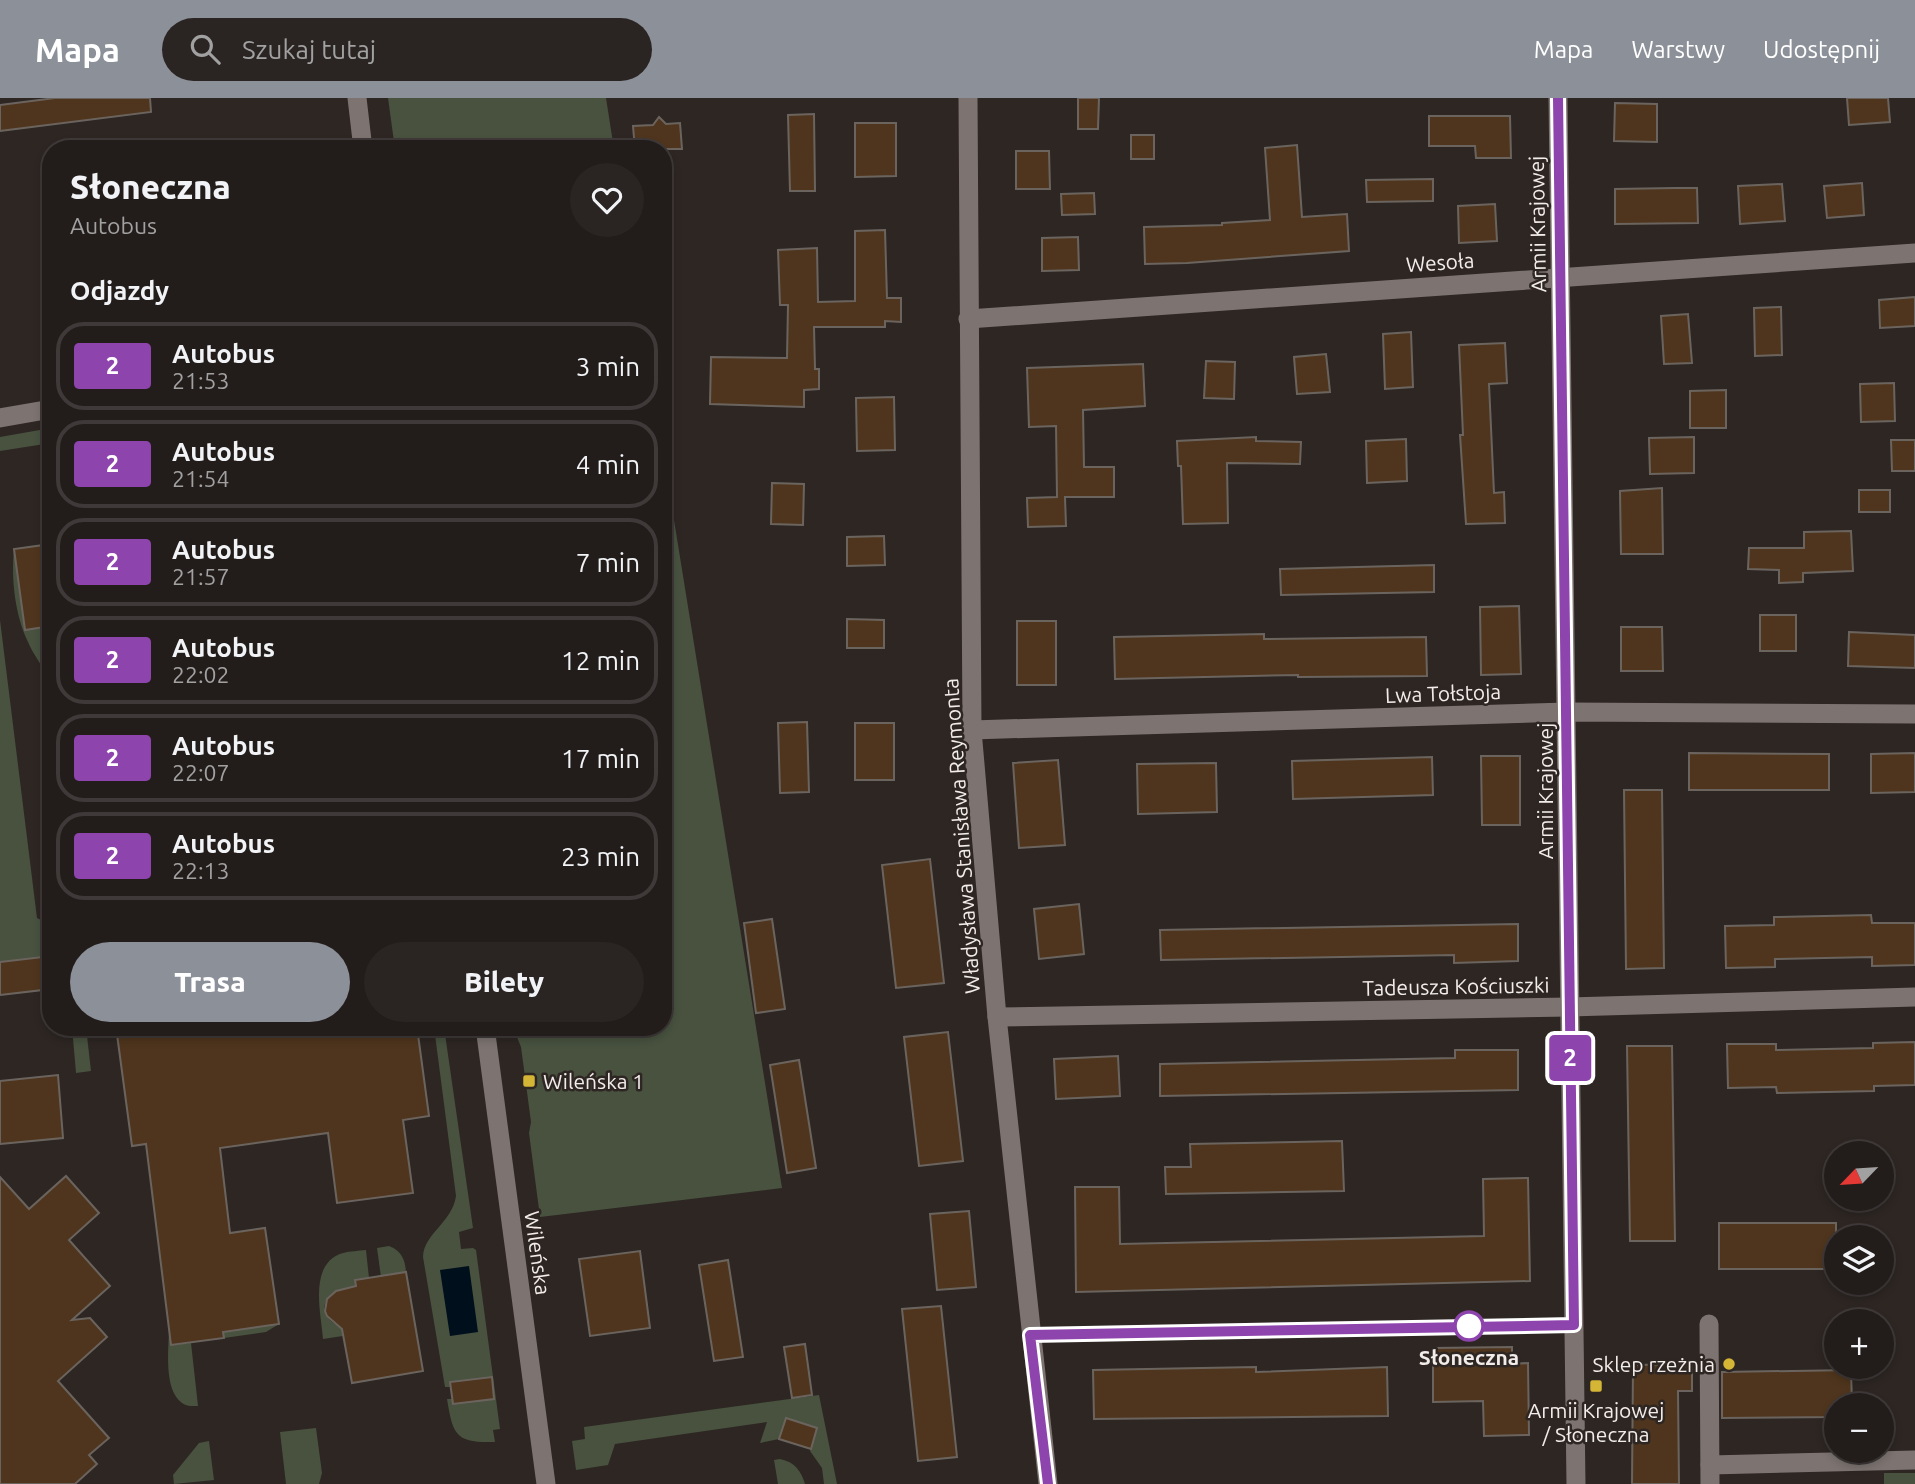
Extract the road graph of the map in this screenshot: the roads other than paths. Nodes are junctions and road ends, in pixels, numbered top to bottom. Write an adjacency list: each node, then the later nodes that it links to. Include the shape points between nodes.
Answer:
1 (357, 98): 4 (street)
2 (968, 98): 7 (street, Władysława Stanisława Reymonta)
3 (1558, 98): 6 (street, Armii Krajowej)
4 (362, 140)
5 (1915, 253): 6 (street, Wesoła)
6 (1560, 276): 7 (street, Wesoła); 10 (street, Armii Krajowej)
7 (968, 319): 12 (street, Władysława Stanisława Reymonta)
8 (42, 411): 9 (street)
9 (0, 418)
10 (1567, 712): 11 (street, Lwa Tołstoja); 12 (street, Lwa Tołstoja); 14 (street, Armii Krajowej)
11 (1915, 714)
12 (972, 730): 15 (street, Władysława Stanisława Reymonta)
13 (1915, 997): 14 (street, Tadeusza Kościuszki)
14 (1569, 1007): 15 (street, Tadeusza Kościuszki); 22 (street, Armii Krajowej)
15 (997, 1017): 21 (street, Władysława Stanisława Reymonta)
16 (486, 1036): 20 (street, Wileńska)
17 (1709, 1324): 19 (street)
18 (1915, 1460): 19 (street)
19 (1710, 1474)
20 (546, 1484)
21 (1048, 1484)
22 (1576, 1484)

